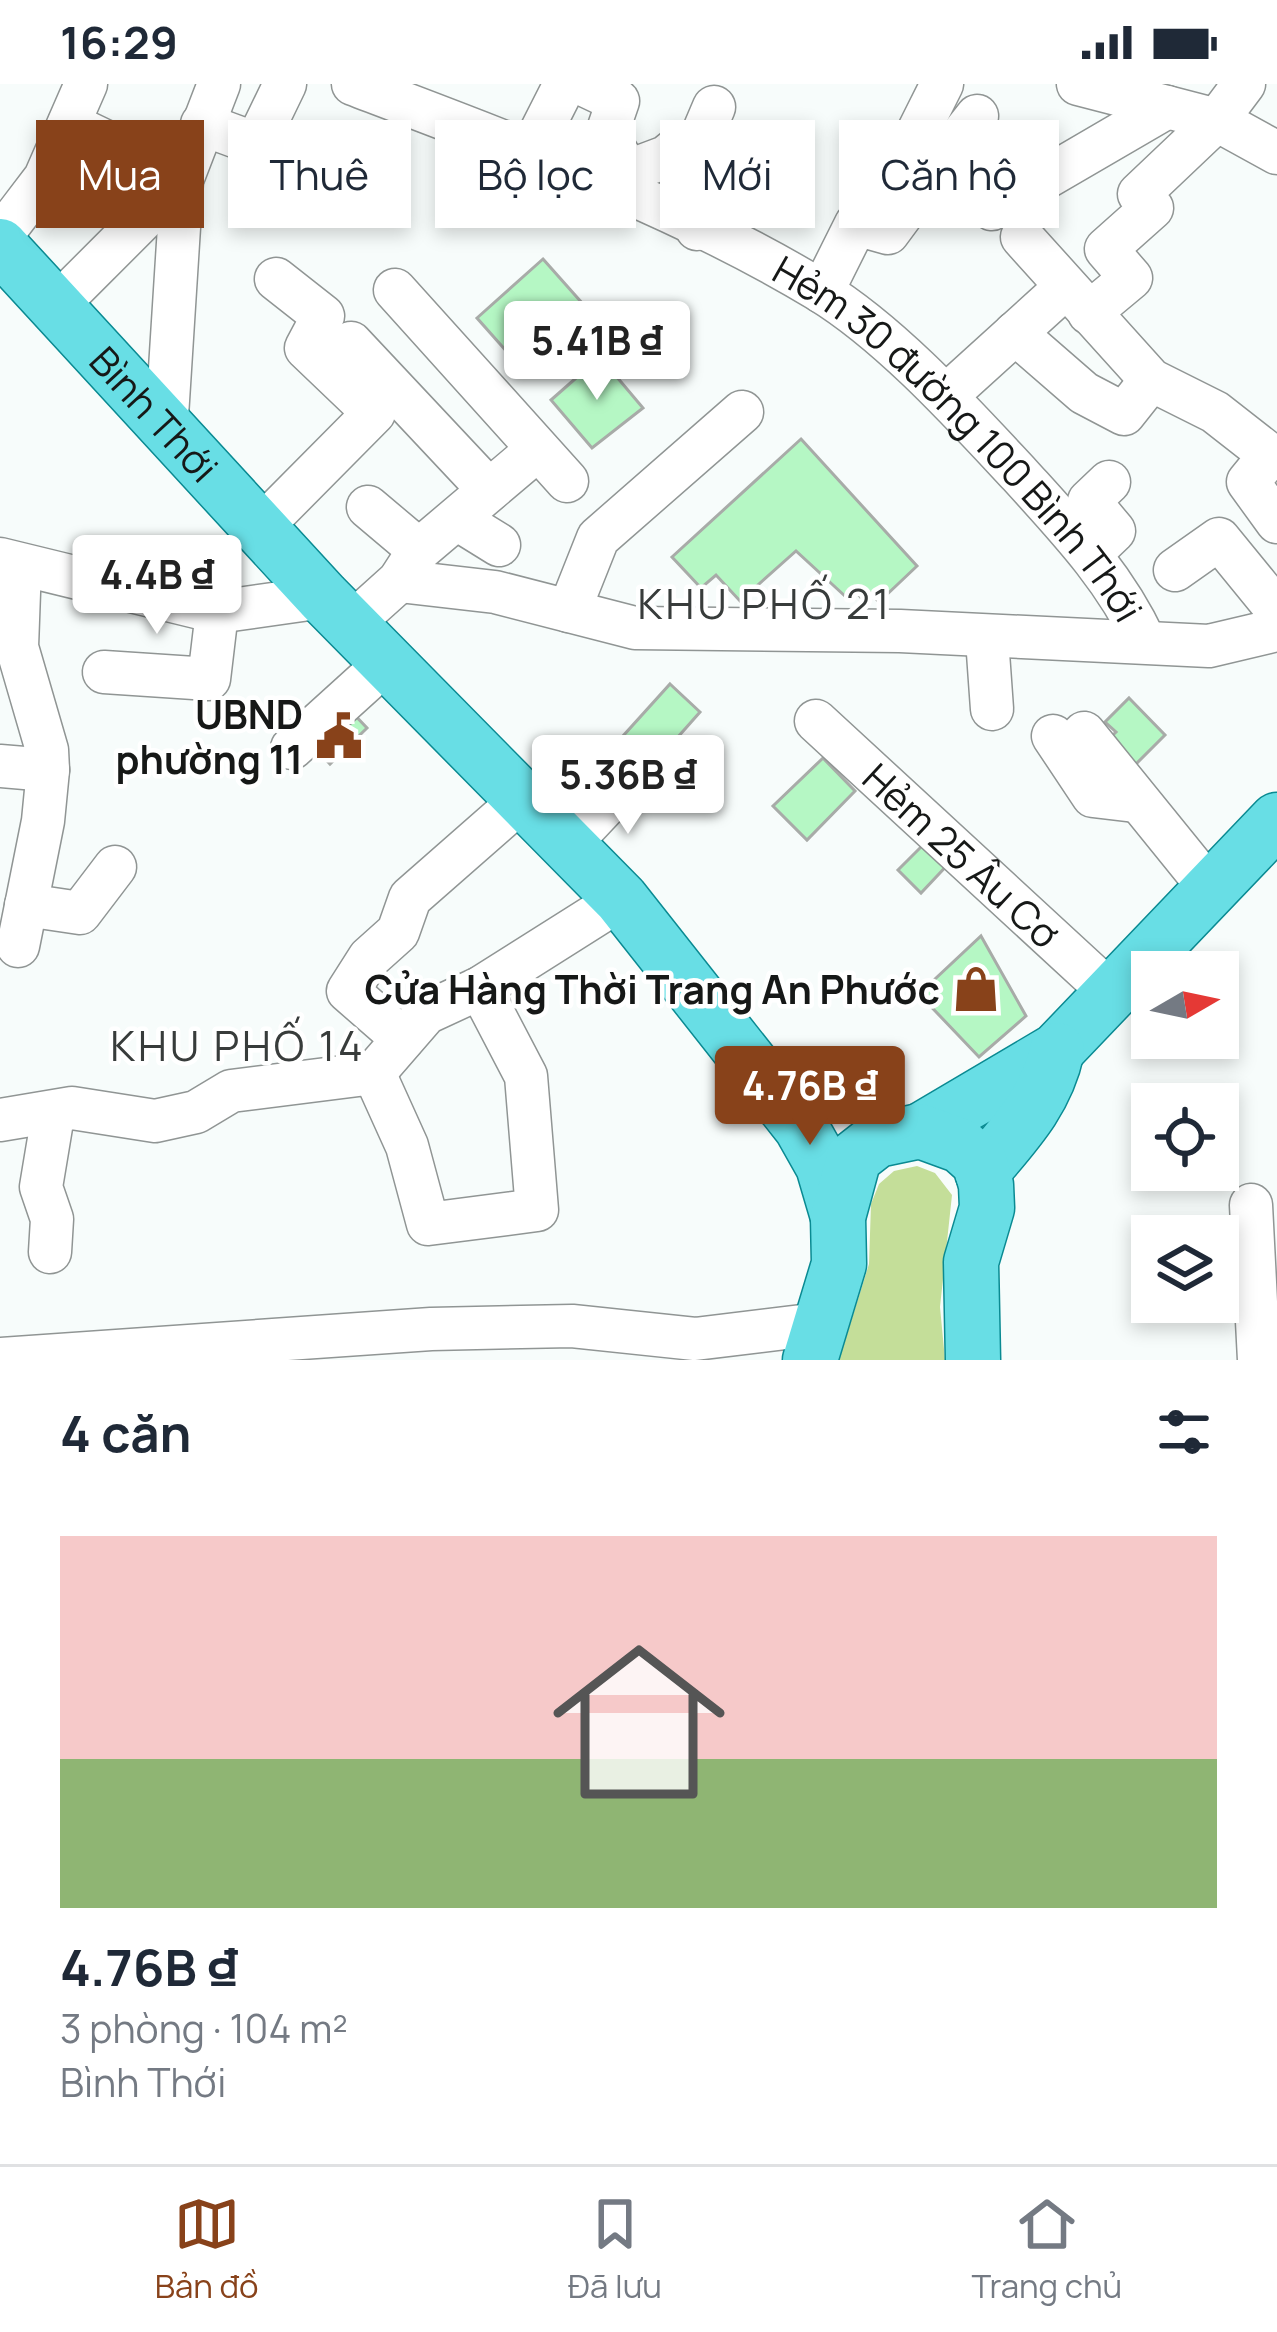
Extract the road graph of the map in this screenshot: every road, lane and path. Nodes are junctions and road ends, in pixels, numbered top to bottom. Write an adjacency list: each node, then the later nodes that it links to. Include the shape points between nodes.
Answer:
1 (219, 84): 15 (street)
2 (285, 84): 23 (street, via 256,144)
3 (353, 84): 11 (street, Hẻm 30 đường 100 Bình Thới)
4 (565, 84): 17 (street)
5 (942, 84): 20 (street)
6 (1078, 84): 9 (street)
7 (1244, 84): 22 (street)
8 (614, 90): 18 (street)
9 (1173, 96): 22 (street); 25 (street)
10 (73, 97): 14 (street); 32 (street)
11 (452, 101): 16 (street, Hẻm 30 đường 100 Bình Thới)
12 (714, 107): 19 (street)
13 (977, 116): 21 (street)
14 (93, 120)
15 (204, 120)
16 (480, 120)
17 (546, 120)
18 (609, 120)
19 (708, 120)
20 (925, 120)
21 (974, 120)
22 (1217, 120): 24 (street); 36 (street, via 1139,194 1152,208 1106,249 1131,278)
23 (204, 125)
24 (1277, 153)
25 (1059, 167)
26 (636, 200): 30 (street, Hẻm 30 đường 100 Bình Thới)
27 (96, 228): 32 (street)
28 (179, 228): 42 (street)
29 (854, 228): 35 (street)
30 (697, 229): 35 (street, Hẻm 30 đường 100 Bình Thới)
31 (1022, 237): 36 (street)
32 (17, 272): 42 (main road, Bình Thới)
33 (276, 278): 50 (street, via 322,316 306,348 374,413)
34 (395, 290): 43 (street)
35 (822, 292): 40 (street, Hẻm 30 đường 100 Bình Thới)
36 (1078, 300): 37 (street); 39 (street)
37 (1015, 333): 39 (street, via 1084,394 1124,414); 40 (street)
38 (351, 343): 46 (street)
39 (1151, 380): 49 (street, via 1215,412 1270,455 1248,482)
40 (947, 395): 52 (street, Hẻm 30 đường 100 Bình Thới)
41 (742, 412): 56 (street, via 598,538)
42 (166, 432): 50 (main road, Bình Thới)
43 (538, 450): 44 (street); 46 (street)
44 (567, 481)
45 (1108, 482): 52 (street, via 1089,501 1114,531)
46 (489, 490): 48 (street)
47 (368, 507): 54 (street)
48 (458, 519): 51 (street); 54 (street)
49 (1277, 522)
50 (259, 530): 59 (main road, Bình Thới)
51 (499, 545)
52 (1090, 553): 62 (street, Hẻm 30 đường 100 Bình Thới)
53 (10, 562): 58 (street); 69 (street, via 17,647)
54 (409, 566): 56 (street); 59 (street)
55 (1175, 570): 57 (street, via 1219,539)
56 (569, 610): 61 (street, via 635,628)
57 (1277, 610)
58 (218, 612): 59 (street); 63 (street, via 209,679)
59 (353, 628): 67 (street); 71 (main road, Bình Thới)
60 (1277, 630): 62 (street, via 1209,646)
61 (987, 639): 62 (street); 64 (street)
62 (1144, 642)
63 (104, 672)
64 (992, 709)
65 (816, 721): 78 (street, Hẻm 25 Âu Cơ)
66 (1068, 735): 75 (street)
67 (292, 748)
68 (0, 766): 69 (street)
69 (48, 770): 74 (street, via 22,925 80,913)
70 (632, 777): 73 (street)
71 (524, 798): 73 (main road, Bình Thới); 79 (street, via 410,898 398,932 348,992)
72 (1277, 820): 75 (main road)
73 (568, 844): 76 (main road, Bình Thới)
74 (115, 867)
75 (1208, 886): 78 (main road)
76 (621, 899): 77 (street); 81 (main road, Bình Thới)
77 (480, 988): 79 (street, via 426,1013); 82 (street, via 526,1076 536,1210 428,1224 407,1146)
78 (1109, 991): 80 (main road)
79 (404, 1039): 82 (street)
80 (1057, 1050): 85 (main road); 86 (main road, via 1050,1083)
81 (748, 1058): 85 (main road, Bình Thới, via 832,1121); 88 (main road, Bình Thới, via 823,1166)
82 (374, 1072): 83 (street, via 231,1090 196,1112 155,1121 72,1108)
83 (53, 1115): 84 (street); 89 (street, via 41,1187 52,1220)
84 (0, 1120)
85 (898, 1135): 86 (main road, Bình Thới, via 962,1146); 88 (main road, via 854,1158)
86 (982, 1172): 90 (main road, via 987,1208)
87 (1251, 1205): 95 (street)
88 (838, 1217): 91 (main road, via 838,1264)
89 (50, 1252)
90 (971, 1295): 93 (main road); 94 (main road)
91 (814, 1342): 92 (street, via 572,1326)
92 (0, 1359)
93 (973, 1360)
94 (1012, 1360)
95 (1259, 1360)

